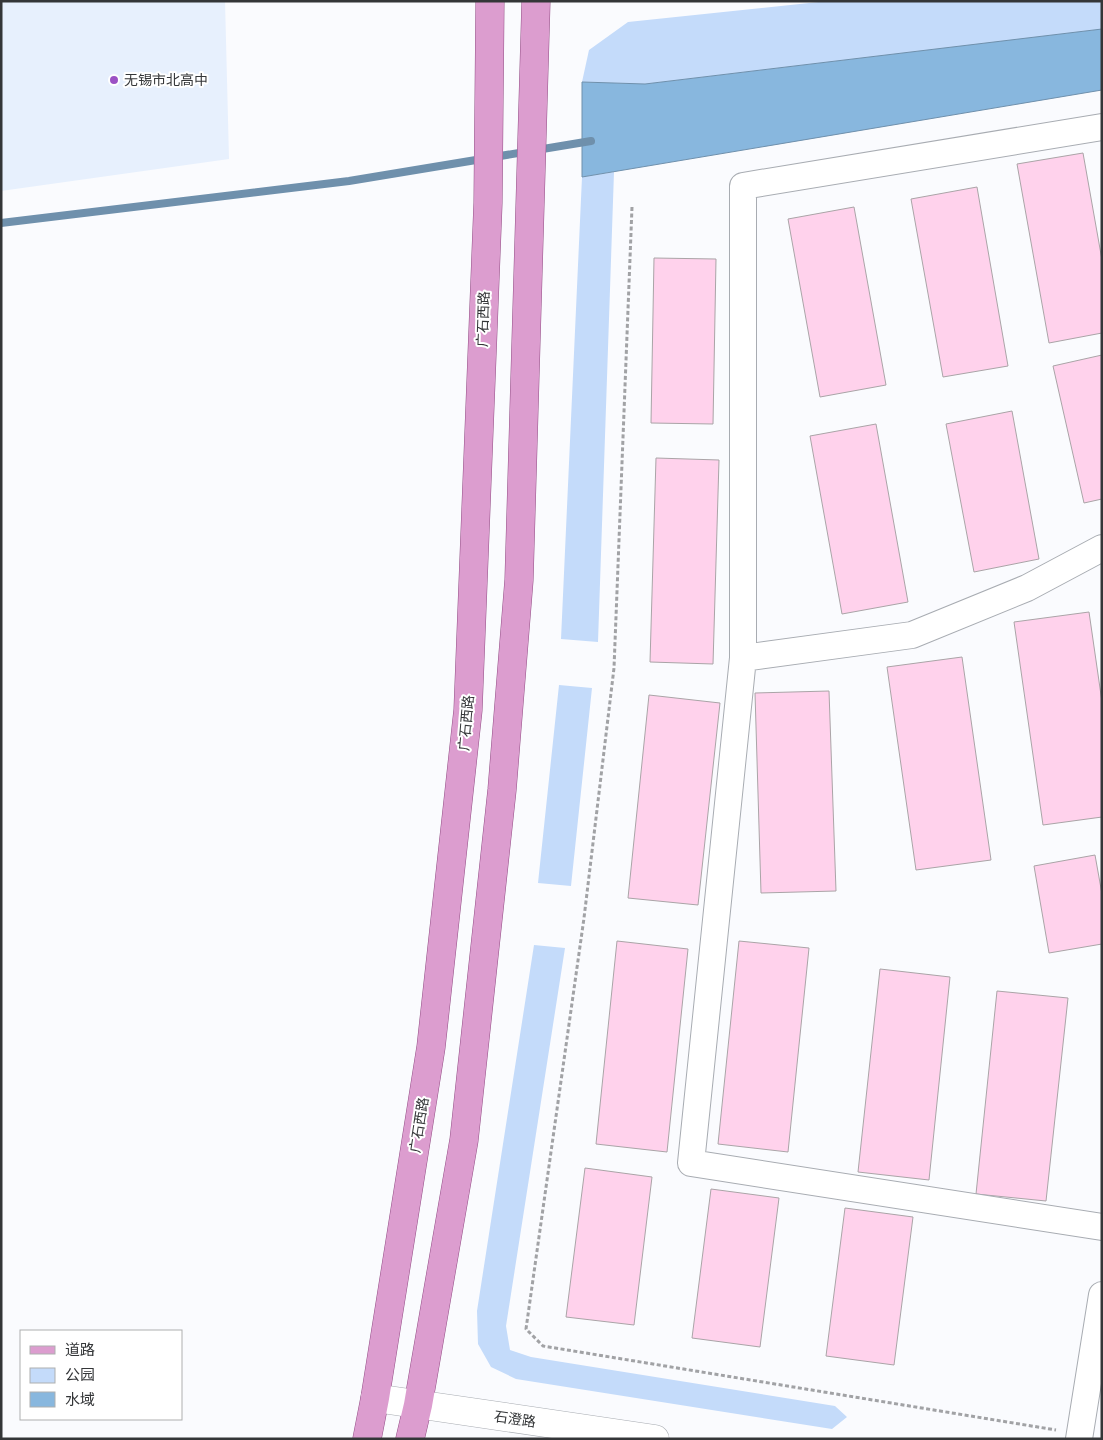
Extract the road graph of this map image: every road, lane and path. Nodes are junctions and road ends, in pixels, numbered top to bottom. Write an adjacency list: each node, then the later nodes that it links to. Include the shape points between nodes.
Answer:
1 (494, 1): 3 (street)
2 (536, 1): 11 (main road, via 519,580 502,790 464,1140)
3 (490, 2): 10 (main road, 广石西路, via 488,203 468,710 431,1047)
4 (1102, 127): 7 (street, via 743,186)
5 (632, 207): 12 (path, via 614,668 584,918 526,1329 544,1346)
6 (1102, 548): 7 (street, via 1027,588 912,635)
7 (743, 658): 8 (street, via 690,1163)
8 (1102, 1227)
9 (1102, 1295): 12 (street)
10 (375, 1398): 11 (street, 石澄路); 13 (main road, 广石西路)
11 (418, 1405): 14 (main road); 15 (street, 石澄路)
12 (1079, 1436)
13 (367, 1439)
14 (410, 1439)
15 (654, 1439)

